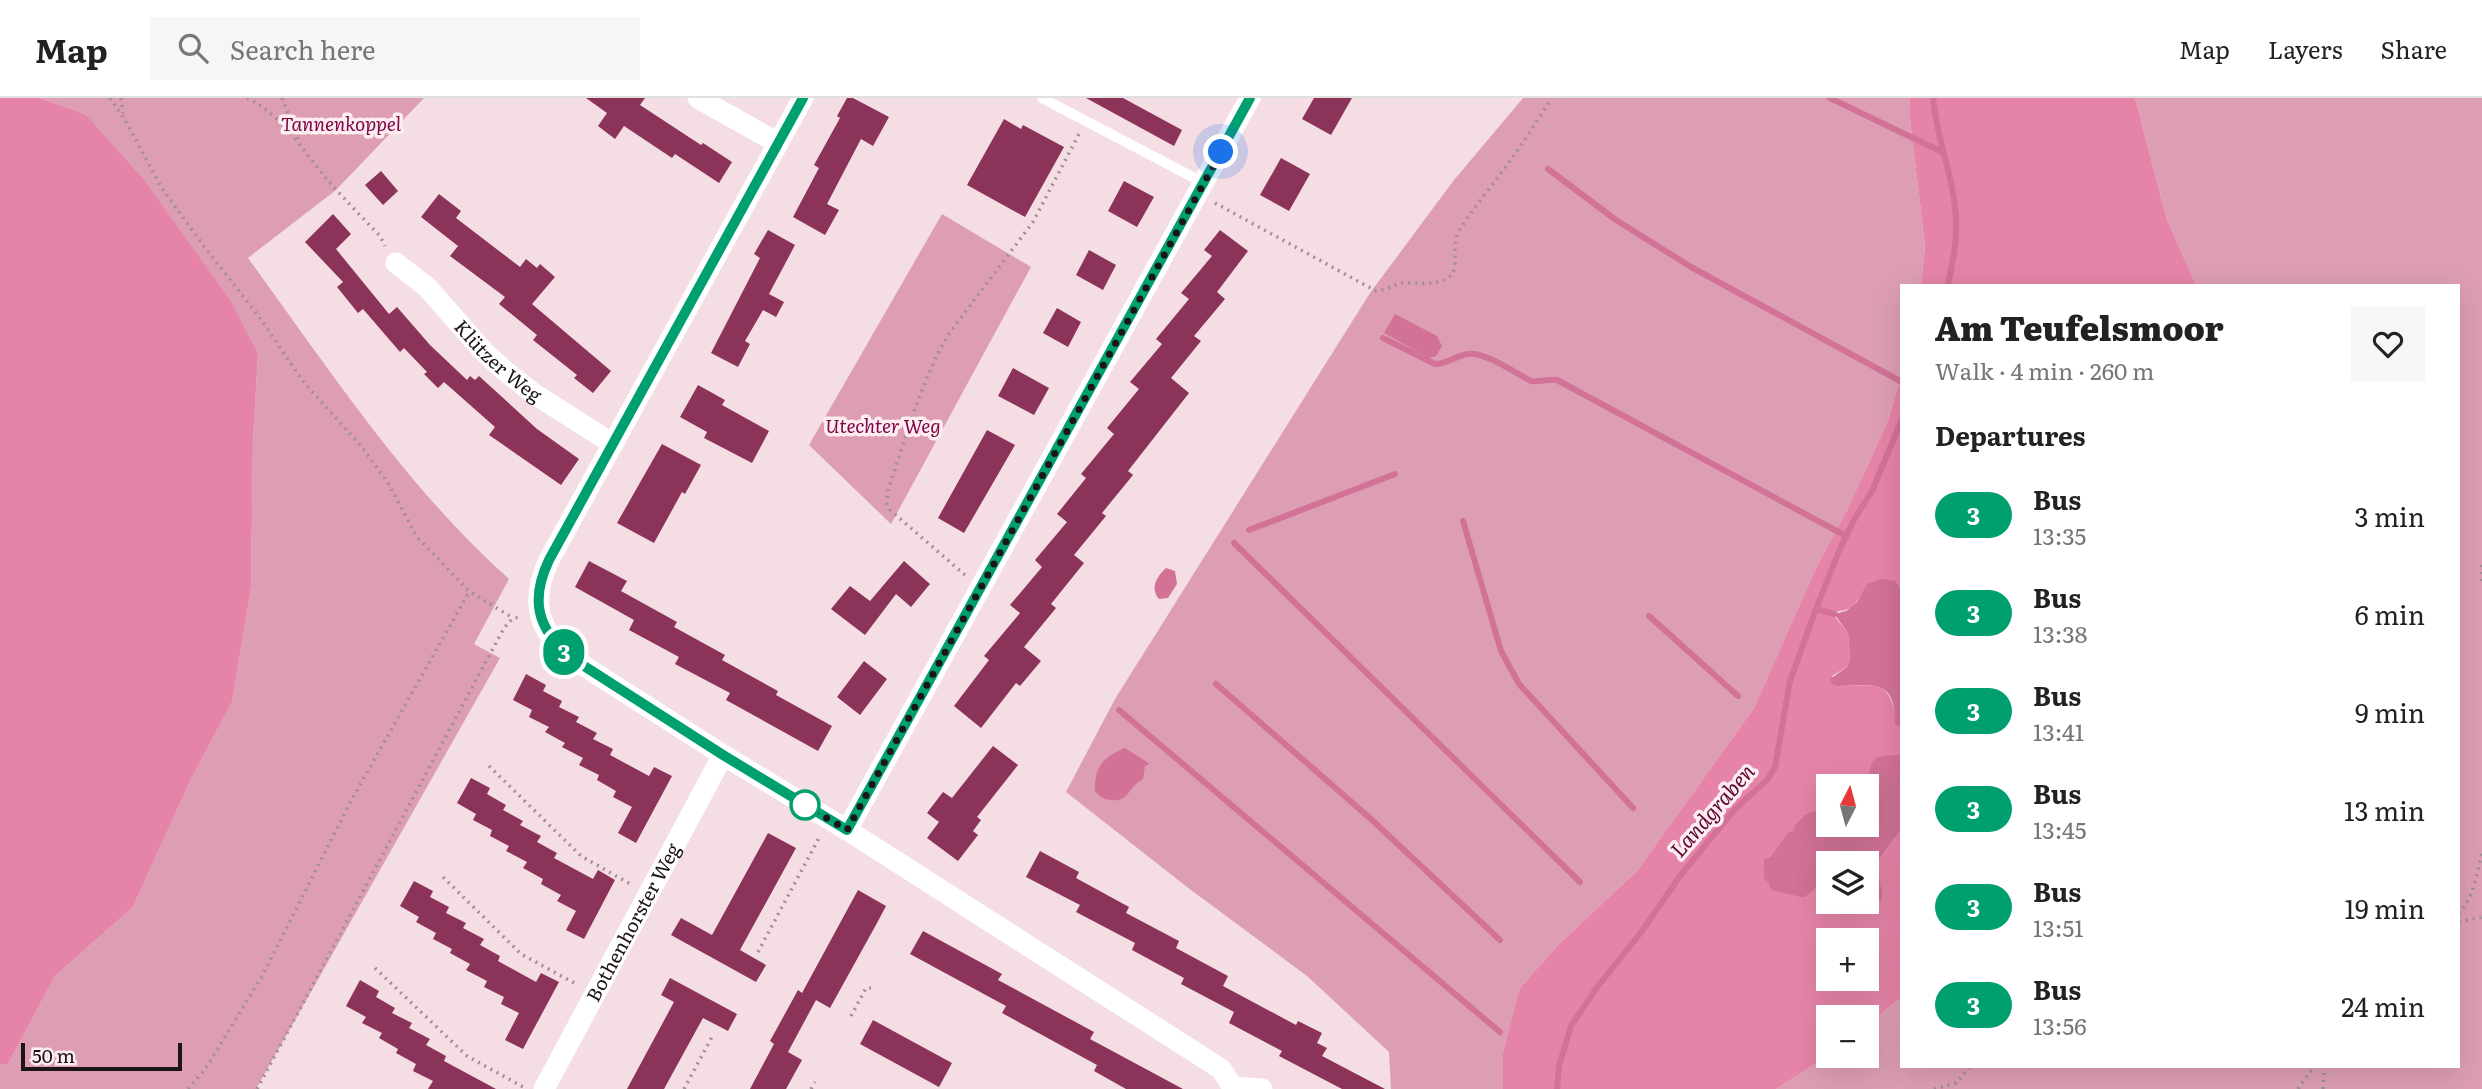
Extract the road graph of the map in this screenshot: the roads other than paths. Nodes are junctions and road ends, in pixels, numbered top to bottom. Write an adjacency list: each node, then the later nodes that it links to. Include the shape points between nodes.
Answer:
1 (698, 98): 5 (street)
2 (803, 98): 5 (street)
3 (1042, 98): 6 (lane)
4 (1250, 98): 6 (street)
5 (778, 143): 8 (street)
6 (1201, 188): 10 (street, via 980,588)
7 (396, 263): 8 (street, Klützer Weg, via 427,287 505,371)
8 (614, 444): 9 (street, via 541,575 540,618 556,645 570,657)
9 (723, 755): 10 (street); 12 (street, Bothenhorster Weg)
10 (838, 824): 11 (street, via 1221,1069)
11 (1234, 1088): 13 (street)
12 (544, 1089)
13 (1262, 1089)

